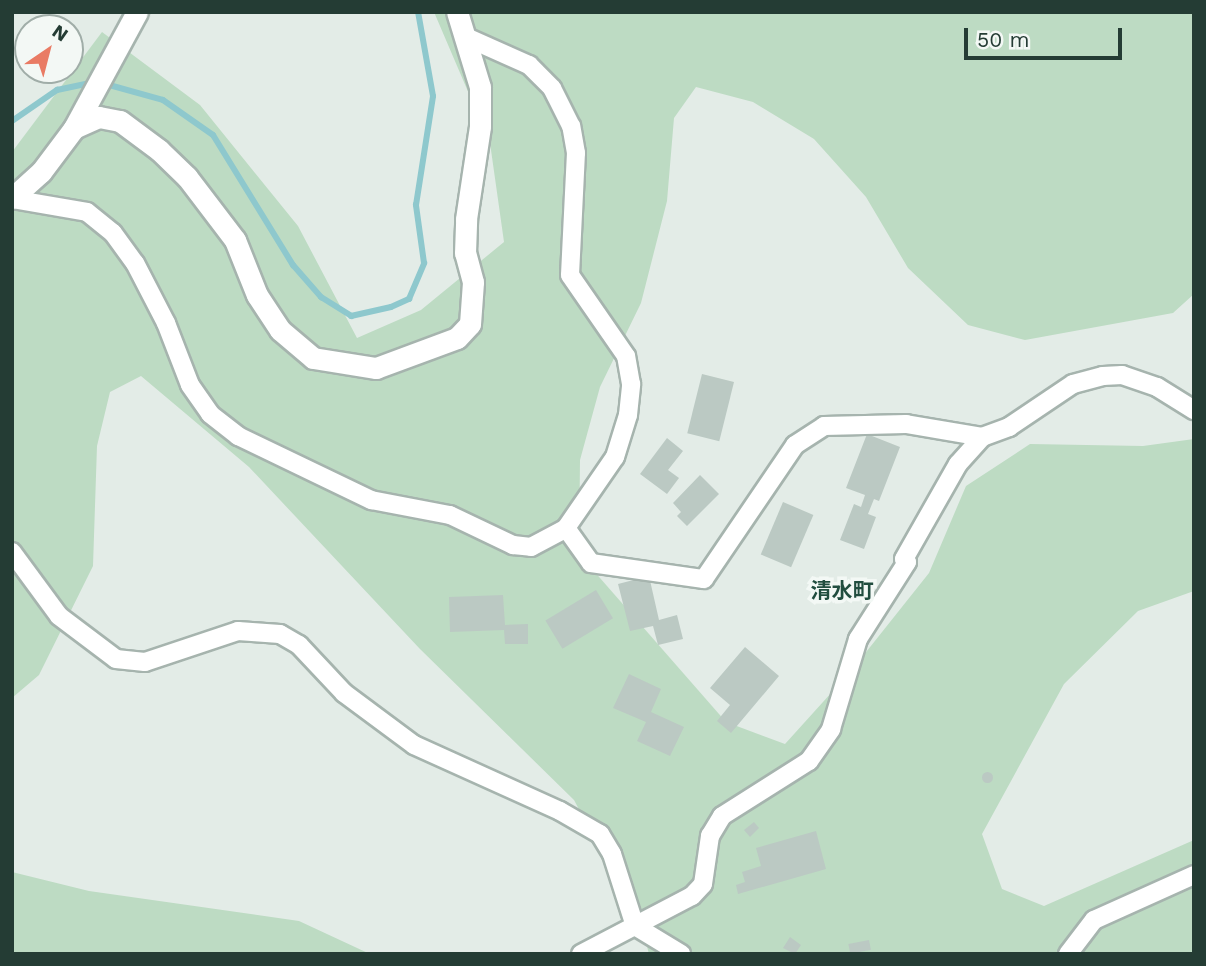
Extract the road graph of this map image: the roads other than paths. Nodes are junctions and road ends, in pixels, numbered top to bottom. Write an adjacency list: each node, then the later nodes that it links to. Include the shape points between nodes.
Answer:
1 (137, 12): 4 (street)
2 (457, 12): 3 (street)
3 (464, 36): 4 (street, via 480,87 480,127 466,219 465,253 473,282 470,324 457,338 376,368 313,358 280,330 257,295 235,240 187,177 159,150 120,121 99,117); 8 (street, via 529,65 552,88 576,153 570,275 626,356 631,384 628,415 615,457)
4 (74, 128): 5 (street, via 41,172)
5 (12, 198): 8 (street, via 87,212 113,233 135,263 166,323 190,386 210,414 238,436 371,500 450,515 513,545 531,547)
6 (1194, 410): 7 (street, via 1157,387 1122,375 1103,376 1073,384 1009,427)
7 (982, 437): 8 (street, via 906,424 824,426 795,445 704,579 591,563); 11 (street, via 958,464 904,559 907,562 858,639 831,729 809,761 722,816 710,836 703,884 692,896)
8 (566, 528)
9 (12, 552): 11 (street, via 59,616 116,659 145,662 238,631 280,634 299,645 344,693 414,745 600,834 612,854)
10 (1194, 874): 14 (street, via 1094,920)
11 (635, 926): 12 (street); 13 (street)
12 (581, 954)
13 (681, 954)
14 (1068, 954)

